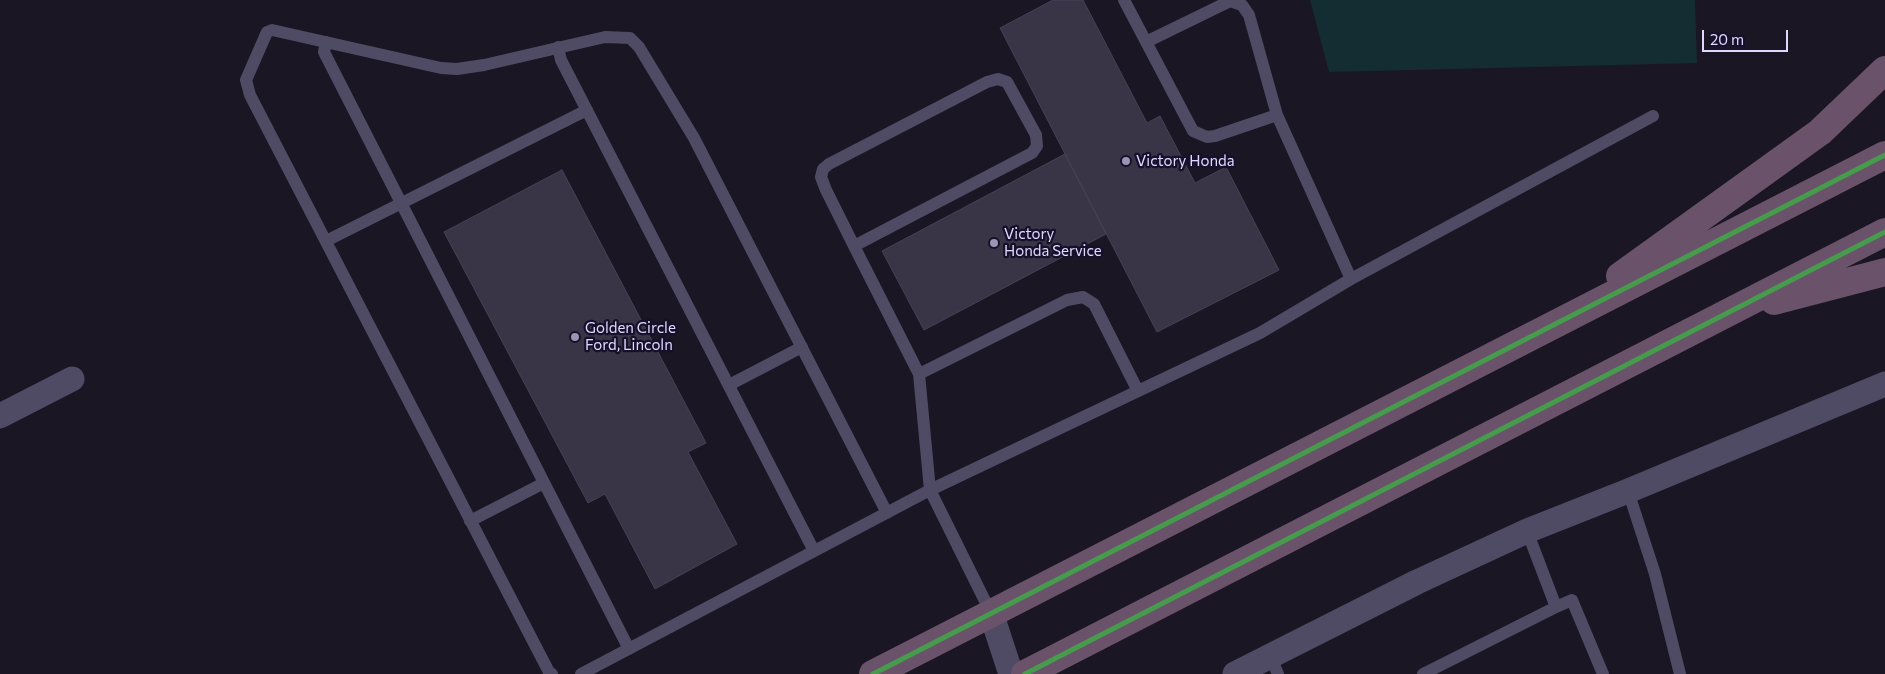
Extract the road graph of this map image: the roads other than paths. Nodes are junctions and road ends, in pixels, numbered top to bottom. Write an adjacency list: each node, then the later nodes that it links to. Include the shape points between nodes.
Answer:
1 (1124, 0): 3 (lane)
2 (326, 42): 4 (lane, via 457,69); 10 (lane, via 324,52); 12 (lane, via 272,30 267,32 246,80 250,95)
3 (1146, 42): 7 (lane, via 1193,131 1207,137 1215,136); 7 (lane, via 1230,1 1242,5 1249,15)
4 (558, 47): 6 (lane, via 561,60); 18 (lane, via 605,36 630,38 639,48 694,138)
5 (1885, 70): 17 (highway, via 1820,132)
6 (587, 110): 10 (lane); 22 (lane)
7 (1277, 115): 15 (lane)
8 (1653, 116): 15 (lane)
9 (1885, 155): 17 (highway)
10 (401, 204): 12 (lane); 25 (lane)
11 (1885, 232): 16 (highway)
12 (326, 242): 29 (lane)
13 (854, 246): 13 (lane, via 826,190 821,177 823,169 987,82 998,79 1007,82 1036,135 1037,146 1032,153); 19 (lane)
14 (1885, 272): 16 (highway)
15 (1351, 279): 23 (lane, via 1260,333)
16 (1724, 315): 40 (highway)
17 (1545, 330): 33 (highway)
18 (802, 347): 22 (lane); 28 (lane)
19 (920, 374): 23 (lane, via 1067,300 1082,297 1094,304); 26 (lane)
20 (72, 379): 24 (street)
21 (1885, 384): 27 (street)
22 (729, 385): 31 (lane)
23 (1138, 391): 26 (lane)
24 (0, 416)
25 (544, 483): 29 (lane); 34 (lane)
26 (930, 490): 28 (lane); 33 (lane)
27 (1628, 491): 30 (street); 44 (lane, via 1655,574)
28 (887, 513): 31 (lane)
29 (470, 521): 36 (lane)
30 (1527, 531): 32 (lane); 35 (street, via 1408,587)
31 (814, 551): 34 (lane)
32 (1556, 607): 42 (lane); 43 (lane, via 1572,600)
33 (991, 613): 38 (highway); 39 (street)
34 (628, 649): 37 (lane)
35 (1274, 665): 41 (street)
36 (552, 674)
37 (581, 674)
38 (873, 674)
39 (1011, 674)
40 (1025, 674)
41 (1235, 674)
42 (1423, 674)
43 (1603, 674)
44 (1680, 674)

